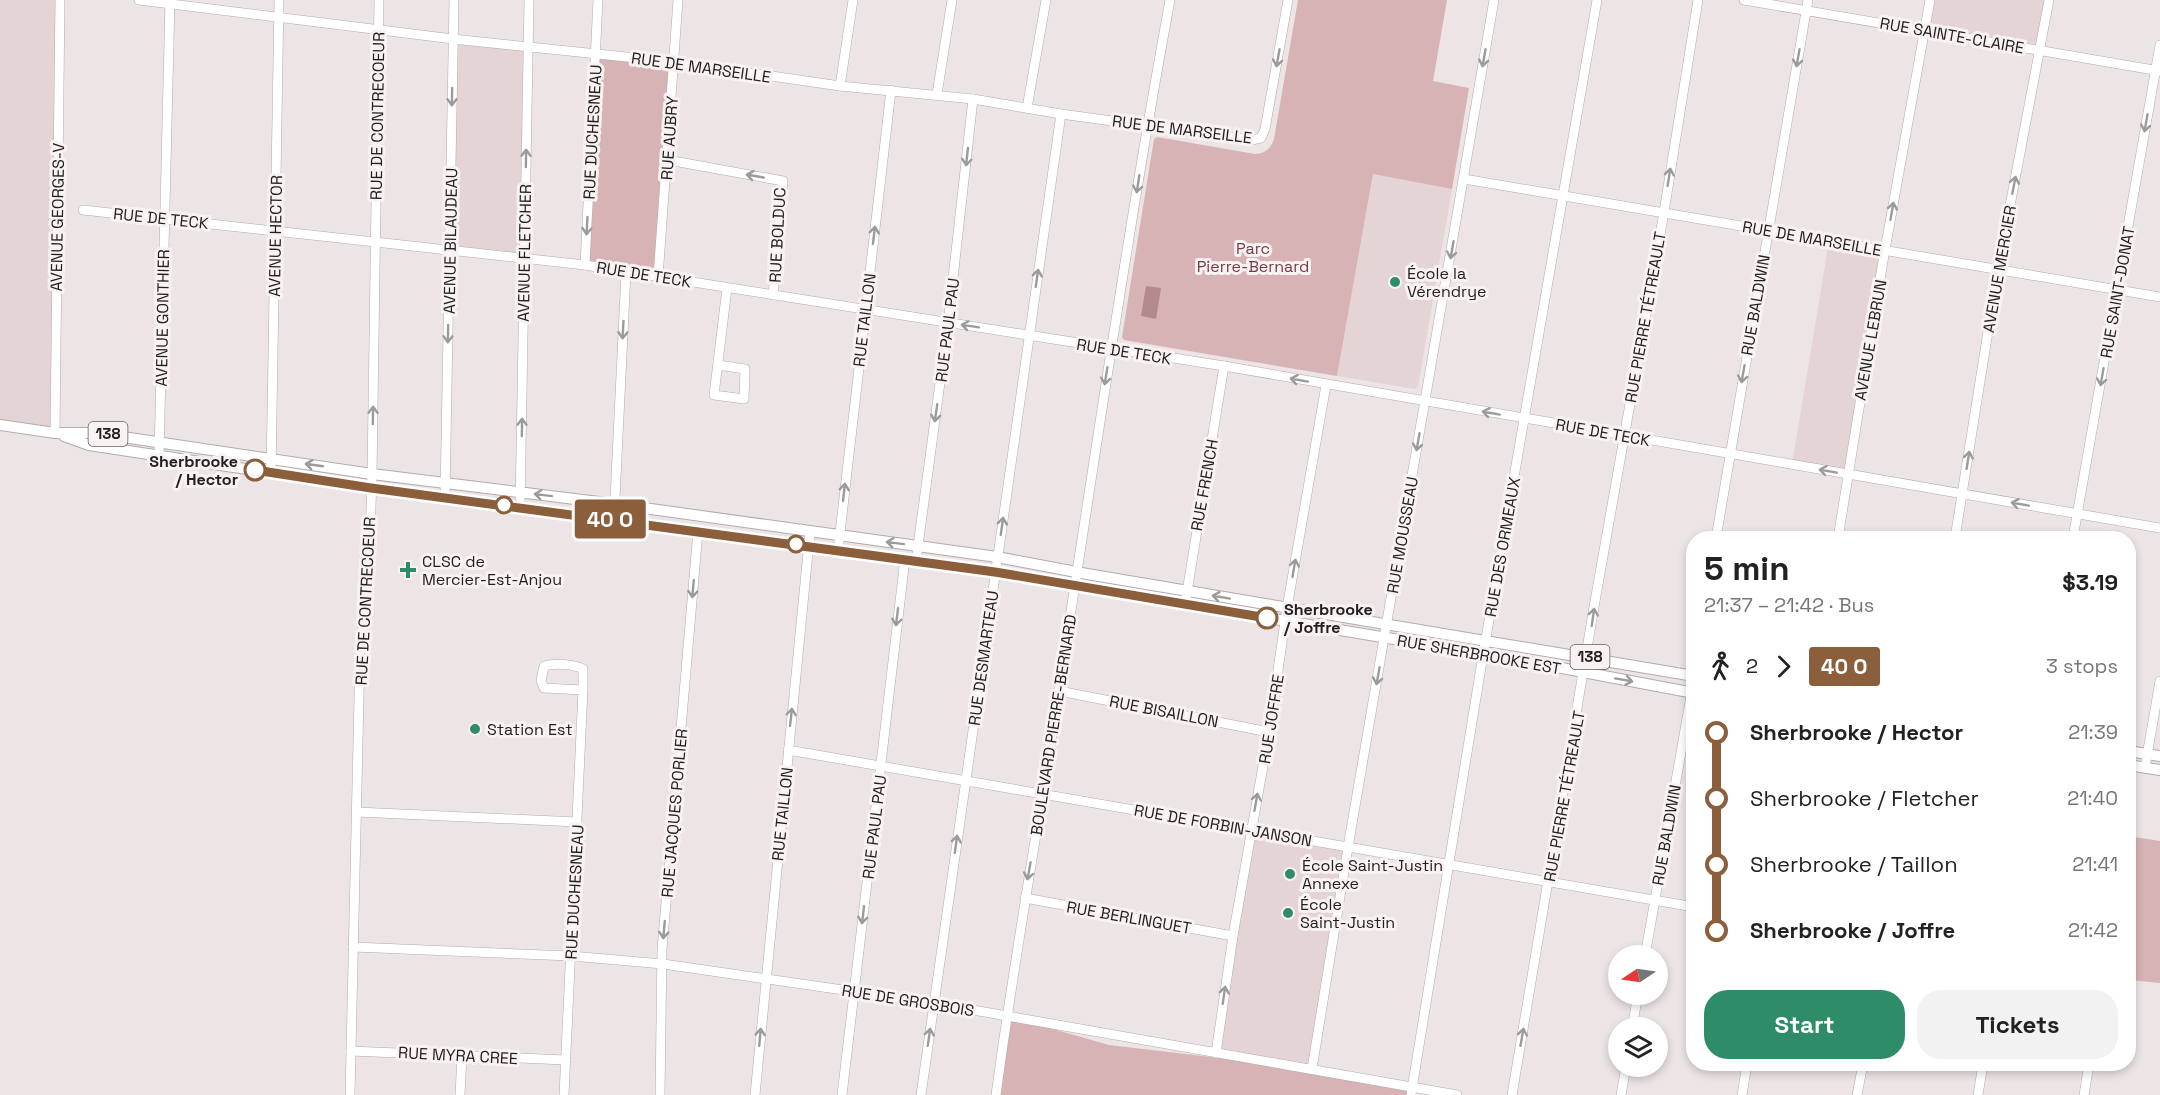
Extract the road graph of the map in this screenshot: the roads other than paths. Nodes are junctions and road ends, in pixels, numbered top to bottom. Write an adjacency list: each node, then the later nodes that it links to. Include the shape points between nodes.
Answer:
1 (60, 0): 70 (street, AVENUE GEORGES-V)
2 (139, 0): 21 (street, RUE DE MARSEILLE)
3 (279, 0): 23 (street, AVENUE HECTOR)
4 (379, 0): 24 (street, RUE DE CONTRECOEUR)
5 (454, 0): 26 (street, AVENUE BILAUDEAU)
6 (529, 0): 28 (street, AVENUE FLETCHER)
7 (598, 0): 30 (street, RUE DUCHESNEAU)
8 (678, 0): 31 (street, RUE AUBRY)
9 (852, 0): 33 (street)
10 (952, 0): 35 (street)
11 (1046, 0): 37 (street)
12 (1170, 0): 39 (street, BOULEVARD PIERRE-BERNARD)
13 (1288, 0): 39 (street, RUE DE MARSEILLE, one-way to 39, via 1261,138)
14 (1494, 0): 41 (street, RUE MOUSSEAU, one-way to 41)
15 (1597, 0): 42 (street, RUE DES ORMEAUX)
16 (1698, 0): 44 (street, RUE PIERRE TÉTREAULT, one-way to 16)
17 (1744, 0): 22 (street, RUE SAINTE-CLAIRE)
18 (1808, 0): 22 (street, RUE BALDWIN)
19 (1930, 0): 25 (street, AVENUE LEBRUN)
20 (2049, 0): 29 (street, AVENUE MERCIER)
21 (170, 2): 23 (street, RUE DE MARSEILLE); 45 (street, AVENUE GONTHIER)
22 (1806, 10): 25 (street, RUE SAINTE-CLAIRE); 46 (street, RUE BALDWIN, one-way to 46)
23 (279, 18): 24 (street, RUE DE MARSEILLE); 47 (street, AVENUE HECTOR)
24 (379, 29): 26 (street, RUE DE MARSEILLE); 48 (street, RUE DE CONTRECOEUR)
25 (1924, 31): 29 (street, RUE SAINTE-CLAIRE); 50 (street, AVENUE LEBRUN, one-way to 25)
26 (453, 39): 28 (street, RUE DE MARSEILLE); 49 (street, AVENUE BILAUDEAU, one-way to 49)
27 (2160, 45): 32 (street, RUE SAINT-DONAT)
28 (528, 46): 30 (street, RUE DE MARSEILLE); 51 (street, AVENUE FLETCHER, one-way to 28)
29 (2040, 51): 32 (street, RUE SAINTE-CLAIRE); 53 (street, AVENUE MERCIER, one-way to 29)
30 (595, 53): 31 (street, RUE DE MARSEILLE); 52 (street, RUE DUCHESNEAU, one-way to 52)
31 (675, 62): 33 (street, RUE DE MARSEILLE); 40 (street, RUE AUBRY)
32 (2158, 71): 57 (street, RUE SAINT-DONAT, one-way to 57)
33 (840, 86): 34 (street, RUE DE MARSEILLE)
34 (891, 90): 35 (street, RUE DE MARSEILLE); 60 (street, RUE TAILLON, one-way to 34)
35 (937, 94): 36 (street, RUE DE MARSEILLE)
36 (973, 99): 37 (street, RUE DE MARSEILLE); 61 (street, RUE PAUL PAU, one-way to 61)
37 (1027, 108): 38 (street, RUE DE MARSEILLE)
38 (1061, 114): 39 (street, RUE DE MARSEILLE); 62 (street, RUE DESMARTEAU, one-way to 38)
39 (1147, 126): 63 (street, BOULEVARD PIERRE-BERNARD, one-way to 63)
40 (668, 160): 55 (street, RUE AUBRY); 58 (street, RUE BOLDUC, one-way to 40, via 783,182)
41 (1464, 178): 42 (street, RUE DE MARSEILLE); 67 (street, RUE MOUSSEAU, one-way to 67)
42 (1563, 195): 44 (street, RUE DE MARSEILLE); 68 (street, RUE DES ORMEAUX)
43 (83, 210): 45 (street, RUE DE TECK)
44 (1664, 213): 46 (street, RUE DE MARSEILLE); 71 (street, RUE PIERRE TÉTREAULT)
45 (165, 219): 47 (street, RUE DE TECK); 72 (street, AVENUE GONTHIER)
46 (1768, 230): 50 (street, RUE DE MARSEILLE); 73 (street, RUE BALDWIN, one-way to 73)
47 (275, 231): 48 (street, RUE DE TECK); 75 (street, AVENUE HECTOR)
48 (375, 242): 49 (street, RUE DE TECK); 77 (street, RUE DE CONTRECOEUR, one-way to 48)
49 (449, 250): 51 (street, RUE DE TECK); 79 (street, AVENUE BILAUDEAU, one-way to 79)
50 (1885, 250): 53 (street, RUE DE MARSEILLE); 78 (street, AVENUE LEBRUN)
51 (524, 258): 52 (street, RUE DE TECK); 81 (street, AVENUE FLETCHER, one-way to 51)
52 (585, 265): 54 (street, RUE DE TECK)
53 (1998, 269): 57 (street, RUE DE MARSEILLE); 82 (street, AVENUE MERCIER, one-way to 53)
54 (626, 272): 55 (street, RUE DE TECK); 84 (street, one-way to 84)
55 (658, 277): 56 (street, RUE DE TECK)
56 (727, 288): 58 (street, RUE DE TECK); 64 (street)
57 (2117, 290): 59 (street, RUE DE MARSEILLE); 86 (street, RUE SAINT-DONAT, one-way to 86)
58 (773, 295): 60 (street, RUE DE TECK)
59 (2160, 297)
60 (865, 310): 61 (street, RUE DE TECK); 95 (street, RUE TAILLON, one-way to 60)
61 (948, 323): 62 (street, RUE DE TECK, one-way to 61); 97 (street, RUE PAUL PAU, one-way to 97)
62 (1028, 336): 63 (street, RUE DE TECK); 99 (street, RUE DESMARTEAU, one-way to 62)
63 (1111, 348): 65 (street, RUE DE TECK); 102 (street, BOULEVARD PIERRE-BERNARD, one-way to 102)
64 (718, 365): 64 (street, via 745,369 744,399 714,395)
65 (1224, 366): 66 (street, RUE DE TECK, one-way to 65); 104 (street, RUE FRENCH)
66 (1326, 385): 67 (street, RUE DE TECK); 106 (street, RUE JOFFRE, one-way to 66)
67 (1425, 402): 68 (street, RUE DE TECK, one-way to 67); 108 (street, RUE MOUSSEAU, one-way to 108)
68 (1525, 419): 71 (street, RUE DE TECK); 110 (street, RUE DES ORMEAUX)
69 (0, 425): 70 (main road, RUE SHERBROOKE EST / 138)
70 (55, 433): 72 (main road, RUE SHERBROOKE EST / 138, via 96,433); 74 (main road, RUE SHERBROOKE EST / 138, via 89,445)
71 (1624, 436): 73 (street, RUE DE TECK); 112 (street, RUE PIERRE TÉTREAULT, one-way to 71)
72 (159, 442): 74 (street, AVENUE GONTHIER); 75 (main road, RUE SHERBROOKE EST / 138)
73 (1730, 454): 78 (street, RUE DE TECK, one-way to 73); 90 (street, RUE BALDWIN)
74 (159, 455): 76 (main road, RUE SHERBROOKE EST / 138)
75 (271, 459): 76 (street, AVENUE HECTOR); 77 (main road, RUE SHERBROOKE EST / 138, one-way to 75)
76 (271, 473): 80 (main road, RUE SHERBROOKE EST / 138)
77 (372, 474): 79 (main road, RUE SHERBROOKE EST / 138); 80 (street, RUE DE CONTRECOEUR)
78 (1847, 474): 82 (street, RUE DE TECK); 91 (street, AVENUE LEBRUN)
79 (447, 483): 81 (main road, RUE SHERBROOKE EST / 138); 83 (street, AVENUE BILAUDEAU)
80 (371, 488): 83 (main road, RUE SHERBROOKE EST / 138); 131 (street, RUE DE CONTRECOEUR, via 360,653)
81 (520, 492): 84 (main road, RUE SHERBROOKE EST / 138, one-way to 81); 85 (street, AVENUE FLETCHER)
82 (1963, 494): 86 (street, RUE DE TECK, one-way to 82); 92 (street, AVENUE MERCIER)
83 (446, 497): 85 (main road, RUE SHERBROOKE EST / 138)
84 (615, 504): 87 (street); 94 (main road, RUE SHERBROOKE EST / 138)
85 (520, 507): 87 (main road, RUE SHERBROOKE EST / 138)
86 (2078, 514): 88 (street, RUE DE TECK); 93 (street, RUE SAINT-DONAT)
87 (614, 519): 89 (main road, RUE SHERBROOKE EST / 138)
88 (2160, 528)
89 (698, 531): 96 (main road, RUE SHERBROOKE EST / 138); 144 (street, RUE JACQUES PORLIER, one-way to 144)
90 (1717, 531)
91 (1839, 531)
92 (1956, 531)
93 (2074, 531)
94 (810, 532): 95 (main road, RUE SHERBROOKE EST / 138); 96 (street, RUE TAILLON)
95 (840, 536): 97 (main road, RUE SHERBROOKE EST / 138, one-way to 95); 98 (street, RUE TAILLON)
96 (808, 546): 98 (main road, RUE SHERBROOKE EST / 138); 121 (street, RUE TAILLON, one-way to 96)
97 (918, 546): 99 (main road, RUE SHERBROOKE EST / 138); 100 (street, RUE PAUL PAU)
98 (838, 550): 100 (main road, RUE SHERBROOKE EST / 138)
99 (998, 557): 101 (street, RUE DESMARTEAU); 102 (main road, RUE SHERBROOKE EST / 138)
100 (911, 560): 101 (main road, RUE SHERBROOKE EST / 138); 125 (street, RUE PAUL PAU, one-way to 125)
101 (995, 572): 103 (main road, RUE SHERBROOKE EST / 138); 129 (street, RUE DESMARTEAU)
102 (1077, 572): 103 (street, BOULEVARD PIERRE-BERNARD); 104 (main road, RUE SHERBROOKE EST / 138)
103 (1075, 586): 105 (main road, RUE SHERBROOKE EST / 138); 117 (street, BOULEVARD PIERRE-BERNARD)
104 (1187, 591): 105 (street, RUE FRENCH); 106 (main road, RUE SHERBROOKE EST / 138, one-way to 104)
105 (1185, 604): 107 (main road, RUE SHERBROOKE EST / 138)
106 (1287, 608): 107 (street, RUE JOFFRE); 108 (main road, RUE SHERBROOKE EST / 138)
107 (1286, 622): 109 (main road, RUE SHERBROOKE EST / 138); 120 (street, RUE JOFFRE)
108 (1387, 624): 109 (street, RUE MOUSSEAU); 110 (main road, RUE SHERBROOKE EST / 138)
109 (1385, 638): 111 (main road, RUE SHERBROOKE EST / 138); 134 (street, RUE MOUSSEAU, one-way to 134)
110 (1486, 640): 111 (street, RUE DES ORMEAUX); 112 (main road, RUE SHERBROOKE EST / 138)
111 (1483, 655): 113 (main road, RUE SHERBROOKE EST / 138); 135 (street, RUE DES ORMEAUX)
112 (1587, 657): 113 (street, RUE PIERRE TÉTREAULT); 114 (main road, RUE SHERBROOKE EST / 138)
113 (1585, 673): 118 (main road, RUE SHERBROOKE EST / 138, one-way to 118); 136 (street, RUE PIERRE TÉTREAULT)
114 (1686, 676)
115 (2160, 681): 123 (street)
116 (583, 690): 116 (street, RUE DUCHESNEAU, via 581,667 544,666 544,688); 132 (street, RUE DUCHESNEAU)
117 (1059, 691): 120 (street, RUE BISAILLON); 130 (street, BOULEVARD PIERRE-BERNARD)
118 (1686, 691)
119 (1686, 725): 138 (street, RUE BALDWIN)
120 (1269, 732): 133 (street, RUE JOFFRE, one-way to 120)
121 (788, 750): 125 (street, RUE DE FORBIN-JANSON); 145 (street, RUE TAILLON)
122 (2136, 752): 123 (main road)
123 (2147, 754): 124 (main road); 127 (street)
124 (2160, 756)
125 (881, 766): 129 (street, RUE DE FORBIN-JANSON); 146 (street, RUE PAUL PAU, one-way to 146)
126 (2136, 766): 127 (main road)
127 (2145, 768): 128 (main road)
128 (2160, 770)
129 (965, 781): 130 (street, RUE DE FORBIN-JANSON); 147 (street, RUE DESMARTEAU, one-way to 129)
130 (1043, 794): 133 (street, RUE DE FORBIN-JANSON); 137 (street, BOULEVARD PIERRE-BERNARD, one-way to 137)
131 (357, 812): 132 (street); 142 (street, RUE DE CONTRECOEUR)
132 (577, 822): 143 (street, RUE DUCHESNEAU)
133 (1251, 830): 134 (street, RUE DE FORBIN-JANSON); 140 (street, RUE JOFFRE)
134 (1348, 847): 135 (street, RUE DE FORBIN-JANSON); 153 (street, RUE MOUSSEAU)
135 (1449, 864): 136 (street, RUE DE FORBIN-JANSON); 159 (street, RUE DES ORMEAUX)
136 (1549, 882): 138 (street, RUE DE FORBIN-JANSON); 169 (street, RUE PIERRE TÉTREAULT, one-way to 136)
137 (1025, 898): 140 (street, RUE BERLINGUET); 148 (street, BOULEVARD PIERRE-BERNARD)
138 (1654, 900): 139 (street, RUE DE FORBIN-JANSON); 141 (street, RUE BALDWIN)
139 (1686, 906)
140 (1233, 936): 150 (street, RUE JOFFRE, one-way to 140)
141 (1647, 945)
142 (353, 947): 143 (street, RUE DE GROSBOIS); 149 (street, RUE DE CONTRECOEUR)
143 (571, 956): 144 (street, RUE DE GROSBOIS); 152 (street, RUE DUCHESNEAU)
144 (663, 964): 145 (street, RUE DE GROSBOIS); 163 (street, RUE JACQUES PORLIER)
145 (765, 979): 146 (street, RUE DE GROSBOIS); 164 (street, RUE TAILLON, one-way to 145)
146 (854, 990): 147 (street, RUE DE GROSBOIS); 165 (street, RUE PAUL PAU)
147 (933, 1003): 148 (street, RUE DE GROSBOIS); 166 (street, RUE DESMARTEAU, one-way to 147)
148 (1007, 1016): 150 (street, RUE DE GROSBOIS); 167 (street, BOULEVARD PIERRE-BERNARD)
149 (351, 1051): 151 (street, RUE MYRA CREE); 160 (street, RUE DE CONTRECOEUR)
150 (1216, 1053): 153 (street, RUE DE GROSBOIS)
151 (462, 1056): 152 (street, RUE MYRA CREE); 161 (street)
152 (566, 1060): 162 (street, RUE DUCHESNEAU)
153 (1312, 1070): 159 (street, RUE DE GROSBOIS)
154 (1746, 1071): 171 (street)
155 (1862, 1071): 172 (street)
156 (1982, 1071): 173 (street)
157 (2088, 1071): 174 (street)
158 (1624, 1077): 170 (street)
159 (1412, 1091): 168 (street, RUE DE GROSBOIS)
160 (350, 1095)
161 (460, 1095)
162 (564, 1095)
163 (660, 1095)
164 (754, 1095)
165 (842, 1095)
166 (921, 1095)
167 (996, 1095)
168 (1457, 1095)
169 (1512, 1095)
170 (1621, 1095)
171 (1742, 1095)
172 (1857, 1095)
173 (1978, 1095)
174 (2084, 1095)

